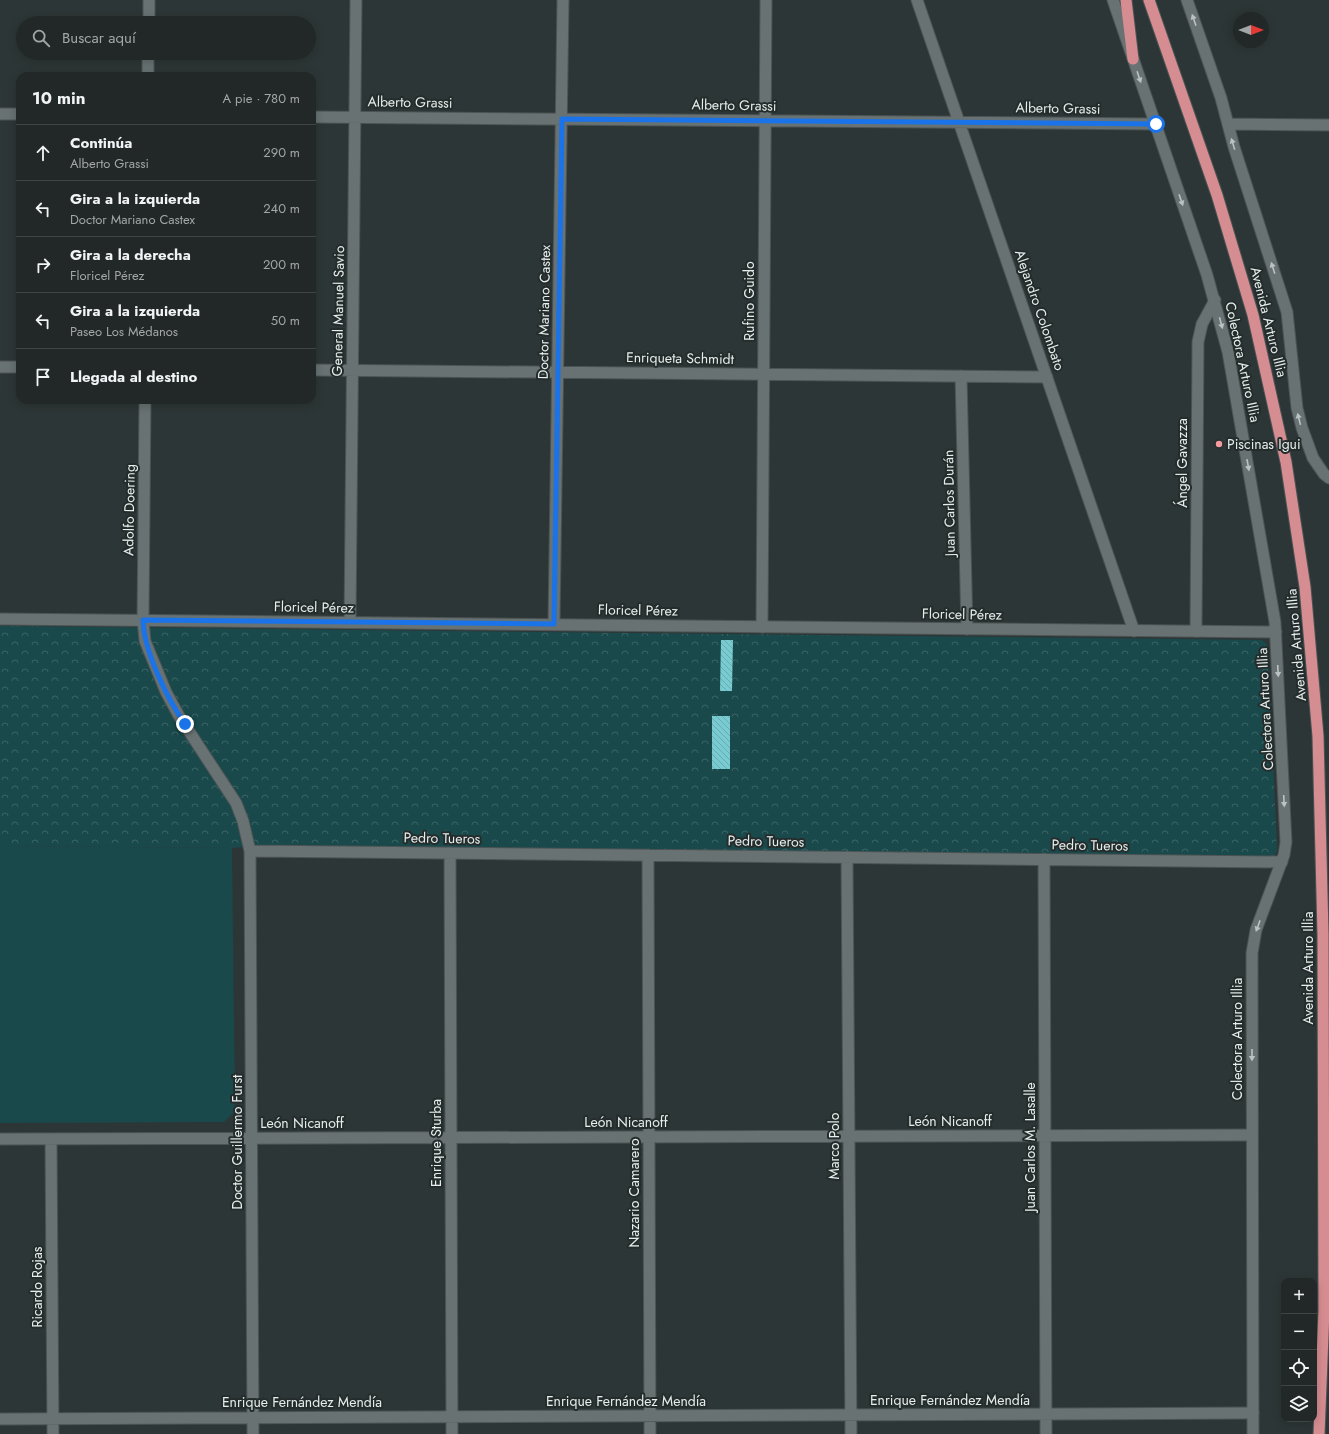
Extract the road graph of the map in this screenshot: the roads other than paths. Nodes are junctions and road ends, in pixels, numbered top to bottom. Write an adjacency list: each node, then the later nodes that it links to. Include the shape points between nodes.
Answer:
1 (149, 0): 10 (street)
2 (356, 0): 17 (street, General Manuel Savio)
3 (564, 0): 18 (street, Doctor Mariano Castex)
4 (766, 0): 19 (street, Rufino Guido)
5 (917, 0): 20 (street, Alejandro Colombato)
6 (1113, 0): 11 (street, Colectora Arturo Illia)
7 (1126, 0): 11 (highway)
8 (1149, 0): 50 (highway, Avenida Arturo Illia, via 1209,171 1239,266 1265,364 1286,462 1302,562 1315,686)
9 (1187, 0): 22 (street, one-way to 9)
10 (149, 16)
11 (1133, 59): 21 (street, Colectora Arturo Illia, one-way to 21)
12 (148, 60): 13 (street)
13 (148, 72)
14 (0, 114): 15 (street)
15 (16, 114)
16 (316, 116): 17 (street, Alberto Grassi)
17 (355, 117): 18 (street, Alberto Grassi); 28 (street, General Manuel Savio)
18 (562, 119): 19 (street, Alberto Grassi); 29 (street, Doctor Mariano Castex)
19 (765, 121): 20 (street, Alberto Grassi); 30 (street, Rufino Guido)
20 (959, 122): 21 (street, Alberto Grassi); 32 (street, Alejandro Colombato)
21 (1156, 124): 24 (street, Colectora Arturo Illia, one-way to 24)
22 (1228, 124): 23 (street); 34 (street, one-way to 22, via 1313,458 1302,428 1297,408 1287,312)
23 (1329, 125)
24 (1214, 300): 42 (street, Ángel Gavazza, via 1202,324 1198,342); 43 (street, Colectora Arturo Illia, one-way to 43, via 1228,352)
25 (0, 367): 26 (street)
26 (16, 367)
27 (316, 370): 28 (street, Enriqueta Schmidt)
28 (352, 370): 29 (street, Enriqueta Schmidt); 37 (street, General Manuel Savio)
29 (558, 372): 30 (street, Enriqueta Schmidt); 38 (street, Doctor Mariano Castex)
30 (764, 374): 31 (street, Enriqueta Schmidt); 39 (street, Rufino Guido)
31 (961, 376): 32 (street, Enriqueta Schmidt); 40 (street, Juan Carlos Durán)
32 (1047, 377): 41 (street, Alejandro Colombato)
33 (145, 404): 36 (street, Adolfo Doering)
34 (1329, 478)
35 (0, 618): 36 (street, Floricel Pérez)
36 (143, 620): 37 (street, Floricel Pérez); 44 (street, Adolfo Doering, via 145,641 166,692 236,803)
37 (350, 622): 38 (street, Floricel Pérez)
38 (554, 624): 39 (street, Floricel Pérez)
39 (762, 627): 40 (street, Floricel Pérez)
40 (967, 629): 41 (street, Floricel Pérez)
41 (1134, 630): 42 (street, Floricel Pérez)
42 (1196, 631): 43 (street, Floricel Pérez)
43 (1276, 632): 49 (street, Colectora Arturo Illia, one-way to 49, via 1286,842)
44 (250, 850): 45 (street, Pedro Tueros); 55 (street, Doctor Guillermo Furst)
45 (450, 853): 46 (street, Pedro Tueros); 56 (street, Enrique Sturba)
46 (648, 855): 47 (street, Pedro Tueros); 54 (street, Nazario Camarero)
47 (847, 857): 48 (street, Pedro Tueros); 53 (street, Marco Polo)
48 (1044, 859): 49 (street, Pedro Tueros); 51 (street, Juan Carlos M. Lasalle)
49 (1282, 862): 52 (street, Colectora Arturo Illia, one-way to 52, via 1256,930 1252,950)
50 (1326, 931): 59 (highway, Avenida Arturo Illia)
51 (1045, 1135): 52 (street, León Nicanoff); 53 (street, León Nicanoff); 61 (street, Juan Carlos M. Lasalle)
52 (1252, 1135): 62 (street, Colectora Arturo Illia)
53 (849, 1136): 54 (street, León Nicanoff); 63 (street, Marco Polo)
54 (649, 1137): 56 (street, León Nicanoff); 64 (street, Nazario Camarero)
55 (252, 1138): 56 (street, León Nicanoff); 58 (street, León Nicanoff); 68 (street, Doctor Guillermo Furst)
56 (451, 1138): 65 (street, Enrique Sturba)
57 (0, 1139): 58 (street, León Nicanoff)
58 (51, 1139): 67 (street, Ricardo Rojas)
59 (1324, 1310): 60 (highway, Avenida Arturo Illia); 76 (highway, Avenida Arturo Illia)
60 (1329, 1369)
61 (1046, 1414): 62 (street, Enrique Fernández Mendía); 63 (street, Enrique Fernández Mendía); 74 (street, Juan Carlos M. Lasalle)
62 (1253, 1414): 75 (street, Colectora Arturo Illia)
63 (851, 1415): 64 (street, Enrique Fernández Mendía); 73 (street, Marco Polo)
64 (650, 1416): 65 (street, Enrique Fernández Mendía); 72 (street, Nazario Camarero)
65 (452, 1417): 68 (street, Enrique Fernández Mendía); 71 (street, Enrique Sturba)
66 (0, 1418): 67 (street, Enrique Fernández Mendía)
67 (53, 1418): 68 (street, Enrique Fernández Mendía); 69 (street, Ricardo Rojas)
68 (253, 1418): 70 (street, Doctor Guillermo Furst)
69 (53, 1434)
70 (253, 1434)
71 (452, 1434)
72 (650, 1434)
73 (851, 1434)
74 (1046, 1434)
75 (1253, 1434)
76 (1319, 1434)

